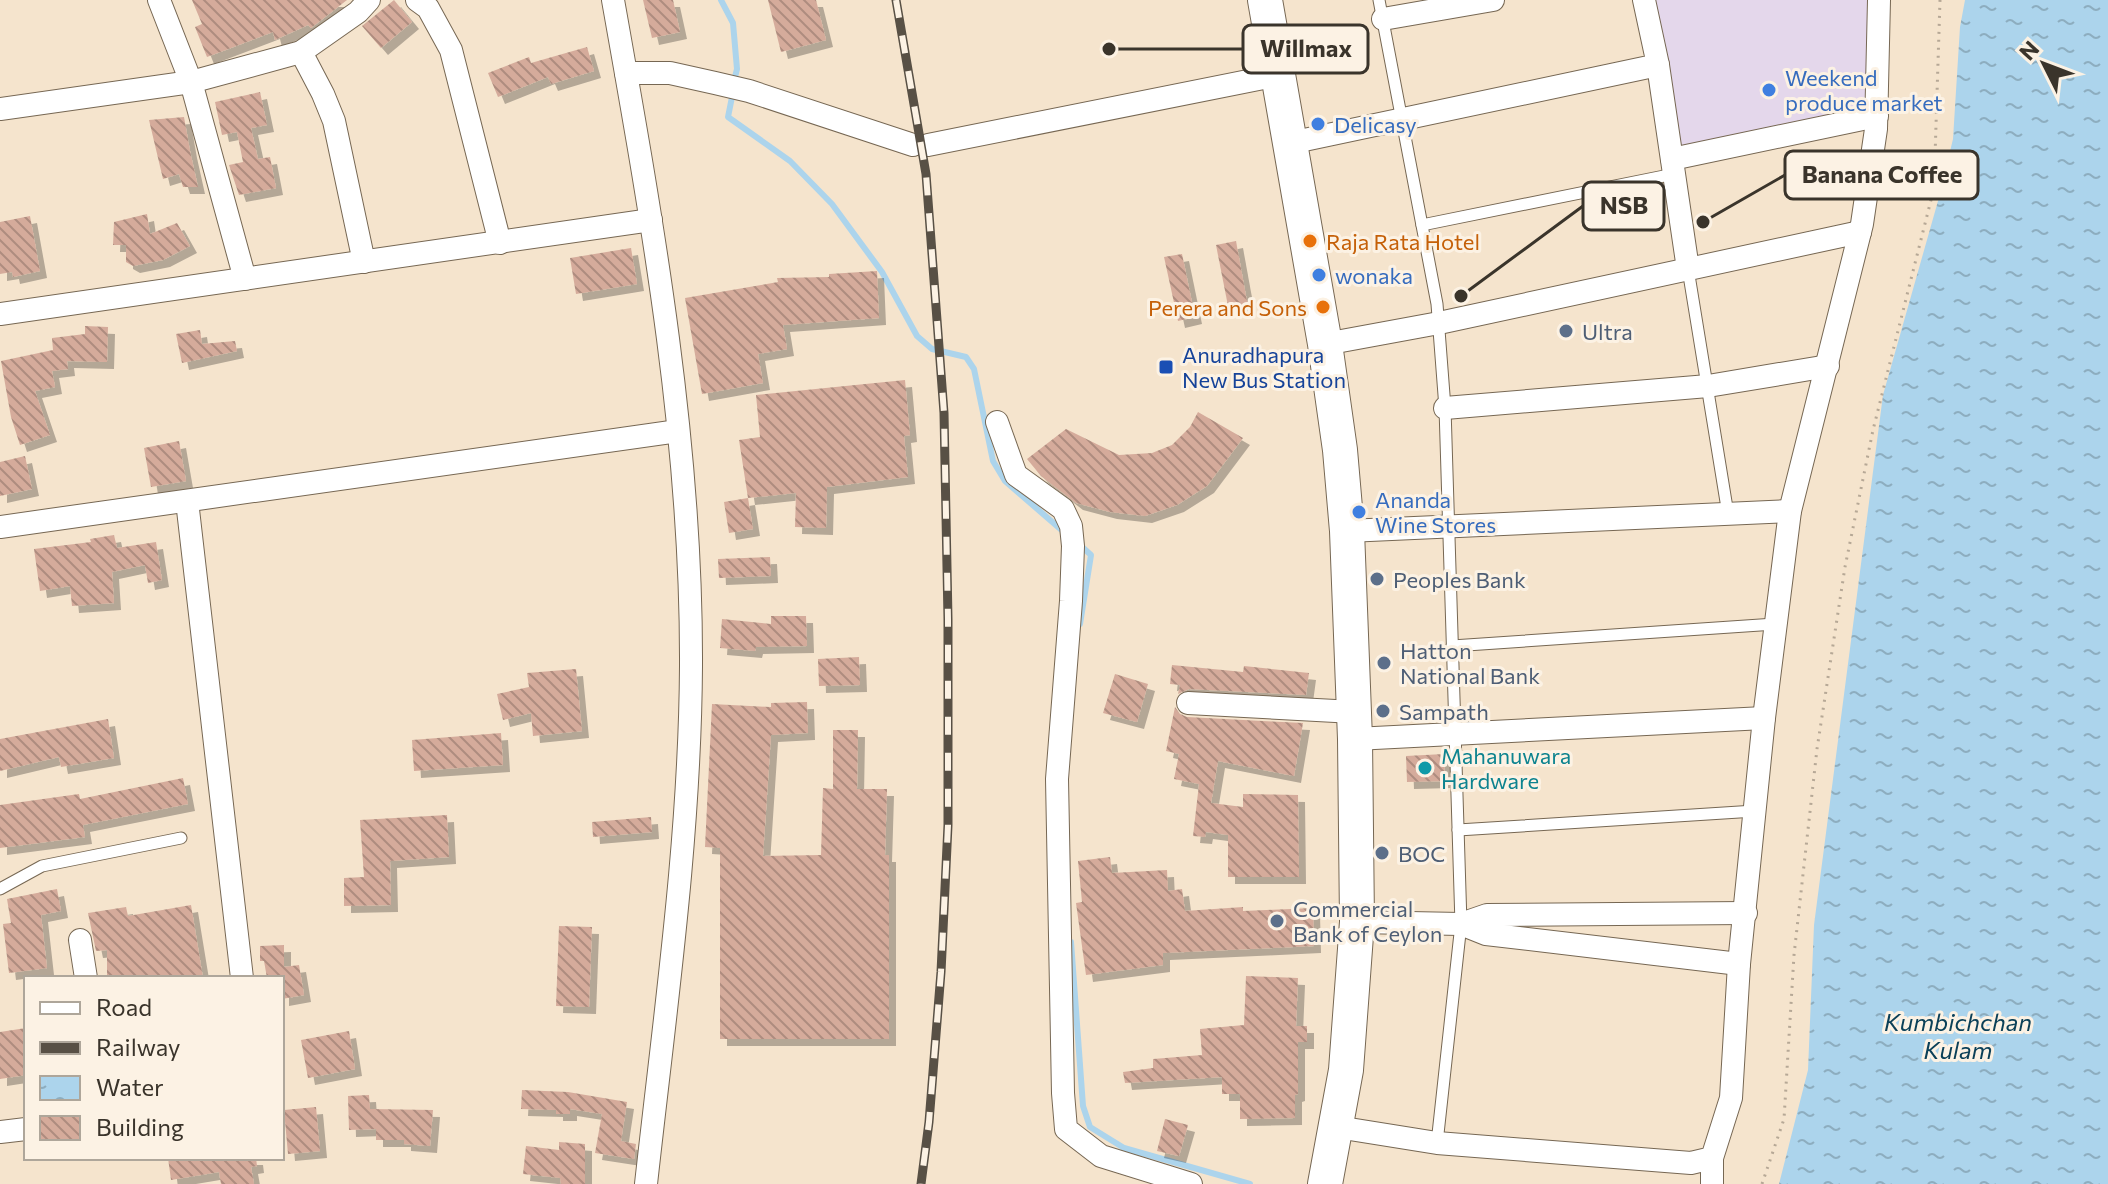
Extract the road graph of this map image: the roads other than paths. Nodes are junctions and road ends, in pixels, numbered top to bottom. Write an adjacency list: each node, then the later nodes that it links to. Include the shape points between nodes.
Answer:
1 (159, 0): 14 (street)
2 (369, 0): 10 (street)
3 (417, 0): 23 (street, via 428,8 451,50)
4 (613, 0): 12 (street)
5 (1265, 0): 13 (main road)
6 (1493, 0): 9 (street)
7 (1644, 0): 11 (street)
8 (1879, 0): 16 (street)
9 (1381, 10): 17 (lane)
10 (301, 52): 14 (street); 24 (street, via 334,121)
11 (1658, 65): 17 (street); 19 (street)
12 (626, 73): 13 (street, via 670,73 749,91 920,145); 20 (street)
13 (1278, 75): 18 (main road)
14 (191, 82): 15 (street); 26 (street)
15 (0, 109)
16 (1877, 116): 19 (street); 22 (street)
17 (1402, 118): 18 (street); 21 (lane)
18 (1290, 143): 29 (main road)
19 (1673, 167): 21 (lane); 25 (street)
20 (651, 220): 23 (street); 34 (street)
21 (1422, 225): 28 (lane)
22 (1860, 232): 25 (street); 30 (street)
23 (500, 243): 24 (street)
24 (364, 262): 26 (street)
25 (1688, 269): 28 (street); 31 (lane)
26 (245, 279): 27 (street)
27 (0, 314)
28 (1439, 323): 29 (street); 32 (lane)
29 (1325, 344): 40 (main road)
30 (1828, 366): 31 (street); 36 (street)
31 (1708, 386): 32 (street); 37 (lane)
32 (1445, 408): 38 (lane)
33 (997, 422): 64 (street, via 1016,475 1063,509 1072,536 1057,779 1066,1129 1101,1156)
34 (678, 431): 35 (street); 63 (street, via 691,665 686,796)
35 (187, 501): 39 (street); 57 (street)
36 (1790, 511): 37 (street); 41 (street)
37 (1728, 514): 38 (street)
38 (1447, 525): 40 (street); 42 (lane)
39 (0, 527)
40 (1347, 531): 45 (main road)
41 (1775, 624): 42 (lane); 44 (street)
42 (1452, 646): 46 (lane)
43 (1188, 703): 45 (street)
44 (1764, 718): 46 (street); 47 (street)
45 (1354, 725): 46 (street); 52 (main road)
46 (1454, 734): 48 (lane)
47 (1755, 811): 48 (lane); 51 (street)
48 (1458, 830): 53 (lane)
49 (181, 838): 50 (lane, via 42,866)
50 (0, 889)
51 (1746, 913): 53 (street, via 1487,915); 55 (street)
52 (1357, 922): 53 (street); 58 (main road)
53 (1461, 924): 55 (street, via 1486,934); 61 (lane)
54 (80, 940): 56 (street)
55 (1739, 964): 62 (street, via 1731,1098)
56 (86, 976)
57 (242, 976)
58 (1337, 1127): 61 (street); 65 (main road)
59 (24, 1129): 60 (street)
60 (0, 1132)
61 (1437, 1143): 62 (street, via 1691,1163)
62 (1712, 1158): 66 (street)
63 (646, 1184)
64 (1191, 1184)
65 (1325, 1184)
66 (1712, 1184)

